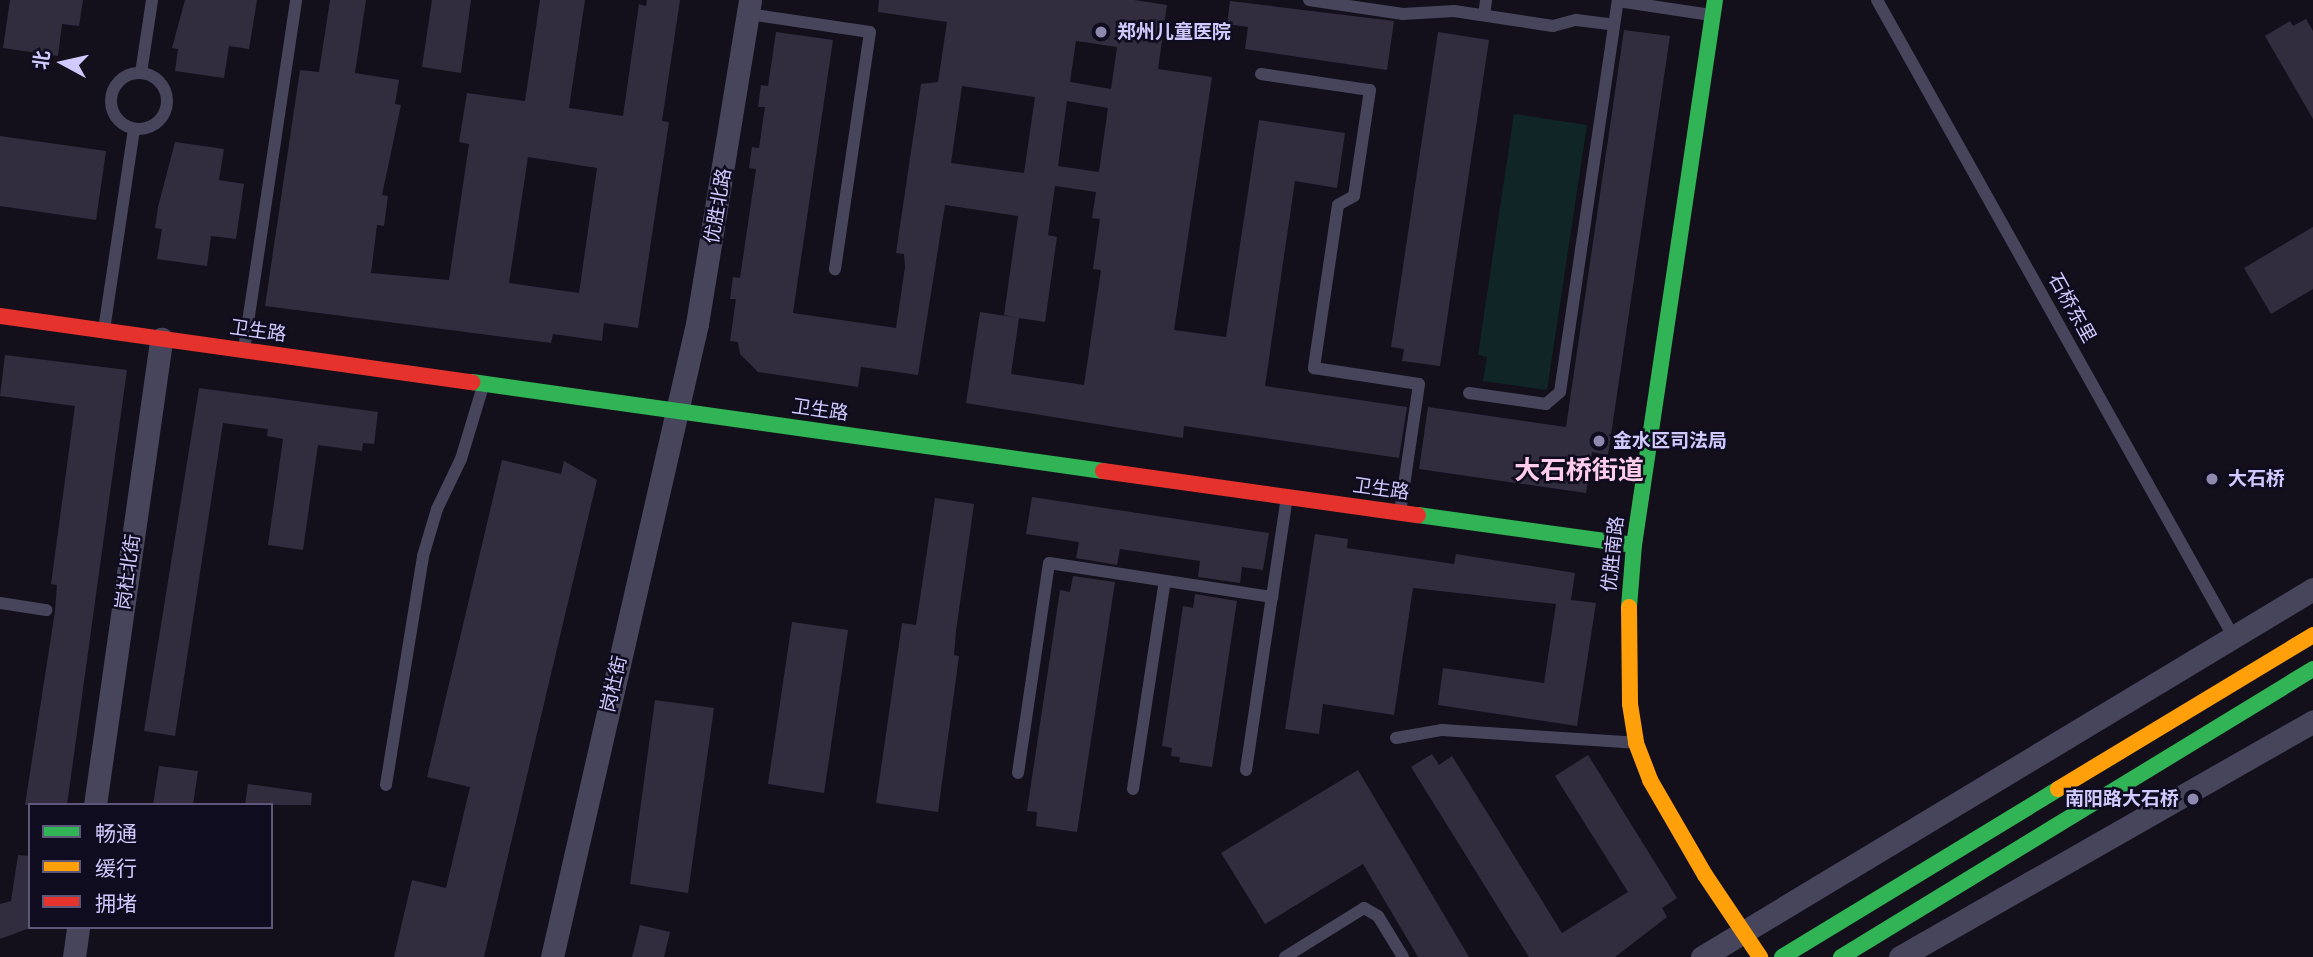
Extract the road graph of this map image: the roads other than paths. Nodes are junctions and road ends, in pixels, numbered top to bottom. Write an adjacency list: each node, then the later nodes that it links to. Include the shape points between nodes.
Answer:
1 (152, 0): 12 (lane)
2 (296, 0): 19 (lane)
3 (1309, 0): 7 (lane)
4 (1486, 0): 10 (lane)
5 (1618, 0): 9 (lane); 11 (lane)
6 (1877, 0): 32 (lane, 石桥东里)
7 (1366, 4): 10 (lane, via 1403,14 1454,11)
8 (749, 7): 15 (lane, via 870,32); 22 (street, 优胜北路, via 702,297)
9 (1714, 7): 25 (street, 优胜南路)
10 (1484, 15): 11 (lane, via 1553,26 1576,20)
11 (1614, 25): 21 (lane, via 1560,392 1546,404)
12 (141, 73): 14 (lane, via 121,79 110,95 118,121); 14 (lane, via 160,82 167,102 153,126)
13 (1261, 74): 24 (lane, via 1370,90 1354,196 1338,205 1314,368 1419,384)
14 (134, 130): 17 (lane)
15 (835, 269)
16 (0, 316): 17 (street, 卫生路)
17 (104, 331): 18 (street, 卫生路)
18 (161, 339): 19 (street, 卫生路); 43 (street, 岗杜北街)
19 (244, 350): 20 (street, 卫生路)
20 (483, 384): 22 (street, 卫生路); 41 (lane, via 461,458 437,509 423,556)
21 (1469, 393)
22 (677, 411): 23 (street, 卫生路); 47 (street, 岗杜街)
23 (1287, 497): 24 (street, 卫生路); 28 (lane)
24 (1400, 513): 25 (street, 卫生路)
25 (1634, 545): 38 (street, 优胜南路, via 1629,648)
26 (1165, 581): 28 (lane); 40 (lane, via 1049,563); 42 (lane)
27 (2313, 589): 32 (street)
28 (1272, 597): 39 (lane)
29 (0, 603): 30 (lane)
30 (46, 610)
31 (2313, 635): 52 (street, bridge)
32 (2233, 636): 45 (street)
33 (2313, 669): 35 (street, bridge)
34 (2313, 682): 35 (street, bridge)
35 (2259, 702): 53 (street, bridge)
36 (2313, 721): 54 (street)
37 (1395, 738): 38 (lane, via 1442,730)
38 (1636, 743): 45 (street, 优胜南路, via 1650,780)
39 (1246, 770)
40 (1018, 773)
41 (386, 785)
42 (1133, 789)
43 (95, 803)
44 (78, 929): 46 (street)
45 (1743, 932): 50 (street); 51 (street, 优胜南路)
46 (74, 957)
47 (552, 957)
48 (1285, 957): 49 (lane, via 1364,908 1378,916)
49 (1403, 957)
50 (1702, 957)
51 (1760, 957)
52 (1782, 957)
53 (1841, 957)
54 (1900, 957)

